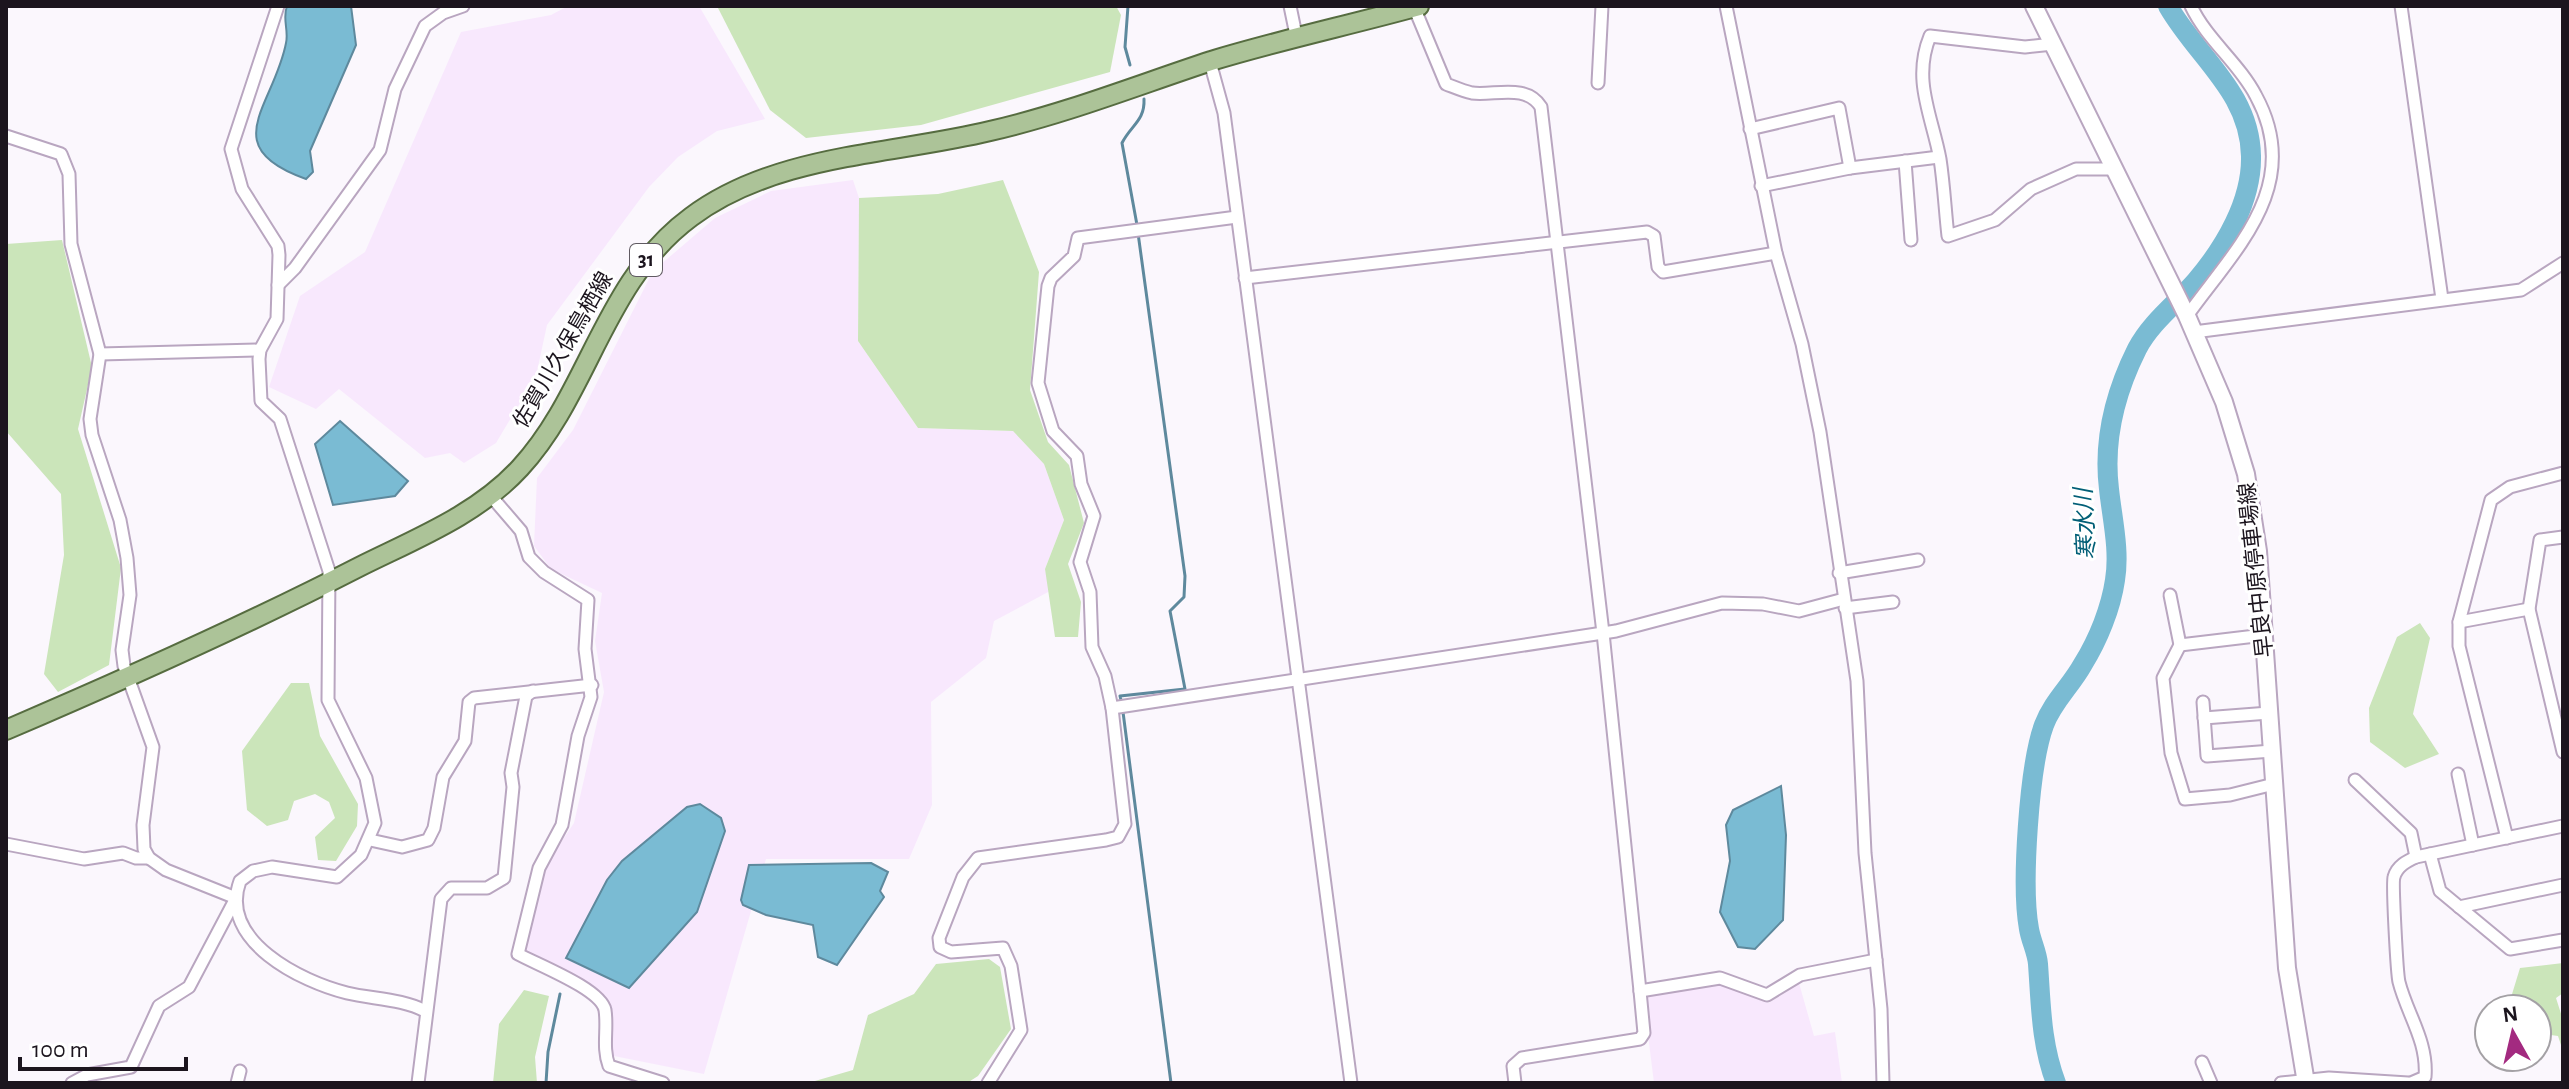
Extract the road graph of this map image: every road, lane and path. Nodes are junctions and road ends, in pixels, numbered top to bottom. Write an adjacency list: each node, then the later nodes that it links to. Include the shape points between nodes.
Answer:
1 (278, 6): 27 (street, via 231,149 242,189 278,246)
2 (463, 6): 27 (street, via 425,26 395,89 380,150)
3 (1290, 6): 10 (street)
4 (1602, 6): 13 (street)
5 (1726, 6): 14 (street)
6 (2034, 6): 11 (main road, 早良中原停車場線)
7 (2191, 6): 29 (street, via 2256,96 2271,159 2263,204 2251,230)
8 (2401, 6): 28 (street)
9 (1416, 7): 10 (main road, 佐賀川久保鳥栖線 / 31); 23 (street, via 1446,84 1472,93 1519,93 1541,107)
10 (1296, 35): 12 (main road, 佐賀川久保鳥栖線 / 31)
11 (2053, 44): 16 (street, via 2025,47 1930,36 1921,91); 19 (main road, 早良中原停車場線)
12 (1210, 62): 21 (street, via 1224,113); 33 (main road, 佐賀川久保鳥栖線 / 31, via 991,131 808,166 746,184 691,216 655,248 624,288 554,420 522,466)
13 (1598, 83)
14 (1750, 129): 18 (street, via 1839,108); 20 (street)
15 (6, 136): 31 (street, via 55,151 67,166 71,244)
16 (1939, 157): 17 (street); 19 (street, via 1948,236 1995,220 2031,189 2076,169)
17 (1905, 161): 18 (street); 22 (street)
18 (1850, 168): 20 (street)
19 (2115, 169): 29 (main road, 早良中原停車場線)
20 (1761, 186): 24 (street)
21 (1237, 217): 26 (street); 51 (street, via 1078,238 1074,256 1051,278 1038,383 1053,431 1077,456 1091,504 1093,528 1080,562 1090,592 1092,647)
22 (1911, 240)
23 (1557, 241): 24 (street, via 1647,232 1654,236 1663,272); 26 (street); 43 (street)
24 (1776, 253): 36 (street, via 1820,432)
25 (2563, 263): 28 (street, via 2521,290)
26 (1245, 278): 47 (street)
27 (278, 285): 30 (street, via 277,319)
28 (2442, 299): 29 (street, via 2207,327)
29 (2191, 324): 44 (main road, 早良中原停車場線, via 2224,402 2246,474)
30 (260, 350): 31 (street); 37 (street, via 261,401 280,419 329,571)
31 (100, 354): 46 (street, via 90,419 127,558 130,595 122,650)
32 (2563, 473): 42 (street, via 2510,487 2491,500)
33 (491, 496): 37 (main road, 佐賀川久保鳥栖線 / 31); 48 (street, via 521,531 529,557 588,600 585,649)
34 (2563, 537): 41 (street, via 2540,540)
35 (1918, 560): 36 (street)
36 (1839, 573): 40 (street)
37 (328, 583): 46 (main road, 佐賀川久保鳥栖線 / 31); 62 (street, via 328,700 371,794 375,823)
38 (2170, 595): 45 (street)
39 (1893, 602): 40 (street)
40 (1844, 603): 43 (street, via 1799,611 1722,603); 72 (street, via 1857,681)
41 (2529, 609): 42 (street); 56 (street)
42 (2459, 622): 61 (street, via 2459,646)
43 (1603, 633): 47 (street); 73 (street)
44 (2264, 635): 45 (street); 52 (main road, 早良中原停車場線)
45 (2180, 645): 59 (street, via 2163,678 2171,753 2185,799)
46 (127, 678): 54 (main road, 佐賀川久保鳥栖線 / 31); 67 (street, via 153,747 143,825)
47 (1297, 681): 51 (street); 81 (street)
48 (592, 685): 49 (street); 79 (street, via 562,825 539,868 518,954 595,994 605,1007 609,1066)
49 (533, 691): 62 (street, via 481,695 469,702 465,741 443,777 428,840 402,847); 74 (street, via 526,696 511,773 504,878 487,888 445,891)
50 (2203, 702): 53 (street)
51 (1112, 708): 80 (street, via 1123,832 1106,840 978,858 963,877 939,938 944,951 995,947 1008,955 1021,1030)
52 (2269, 713): 53 (street); 55 (main road, 早良中原停車場線)
53 (2204, 718): 55 (street, via 2207,756)
54 (6, 730)
55 (2272, 751): 59 (main road, 早良中原停車場線)
56 (2563, 752)
57 (2458, 774): 64 (street)
58 (2355, 780): 66 (street, via 2411,833)
59 (2274, 784): 76 (main road, 早良中原停車場線, via 2287,968)
60 (2563, 826): 61 (street)
61 (2507, 838): 64 (street)
62 (370, 840): 69 (street, via 337,877 262,868 240,881)
63 (6, 844): 67 (street, via 84,859 123,853)
64 (2473, 845): 65 (street)
65 (2430, 854): 66 (street); 70 (street, via 2440,891)
66 (2416, 857): 86 (street, via 2399,867 2393,894 2400,984 2418,1027 2426,1066 2425,1077)
67 (149, 858): 69 (street)
68 (2563, 885): 70 (street)
69 (236, 898): 74 (street, via 250,937 284,966 345,993); 77 (street, via 189,987 159,1006 131,1067)
70 (2459, 907): 71 (street, via 2510,949)
71 (2563, 940)
72 (1876, 960): 73 (street, via 1800,975 1767,995 1720,978); 83 (street)
73 (1640, 991): 82 (street, via 1640,1039 1522,1058 1513,1066)
74 (425, 1011): 78 (street)
75 (2202, 1062): 84 (street)
76 (2312, 1081): 85 (street); 86 (street)
77 (72, 1083)
78 (418, 1083)
79 (663, 1083)
80 (988, 1083)
81 (1351, 1083)
82 (1515, 1083)
83 (1883, 1083)
84 (2211, 1083)
85 (2281, 1083)
86 (2410, 1083)

